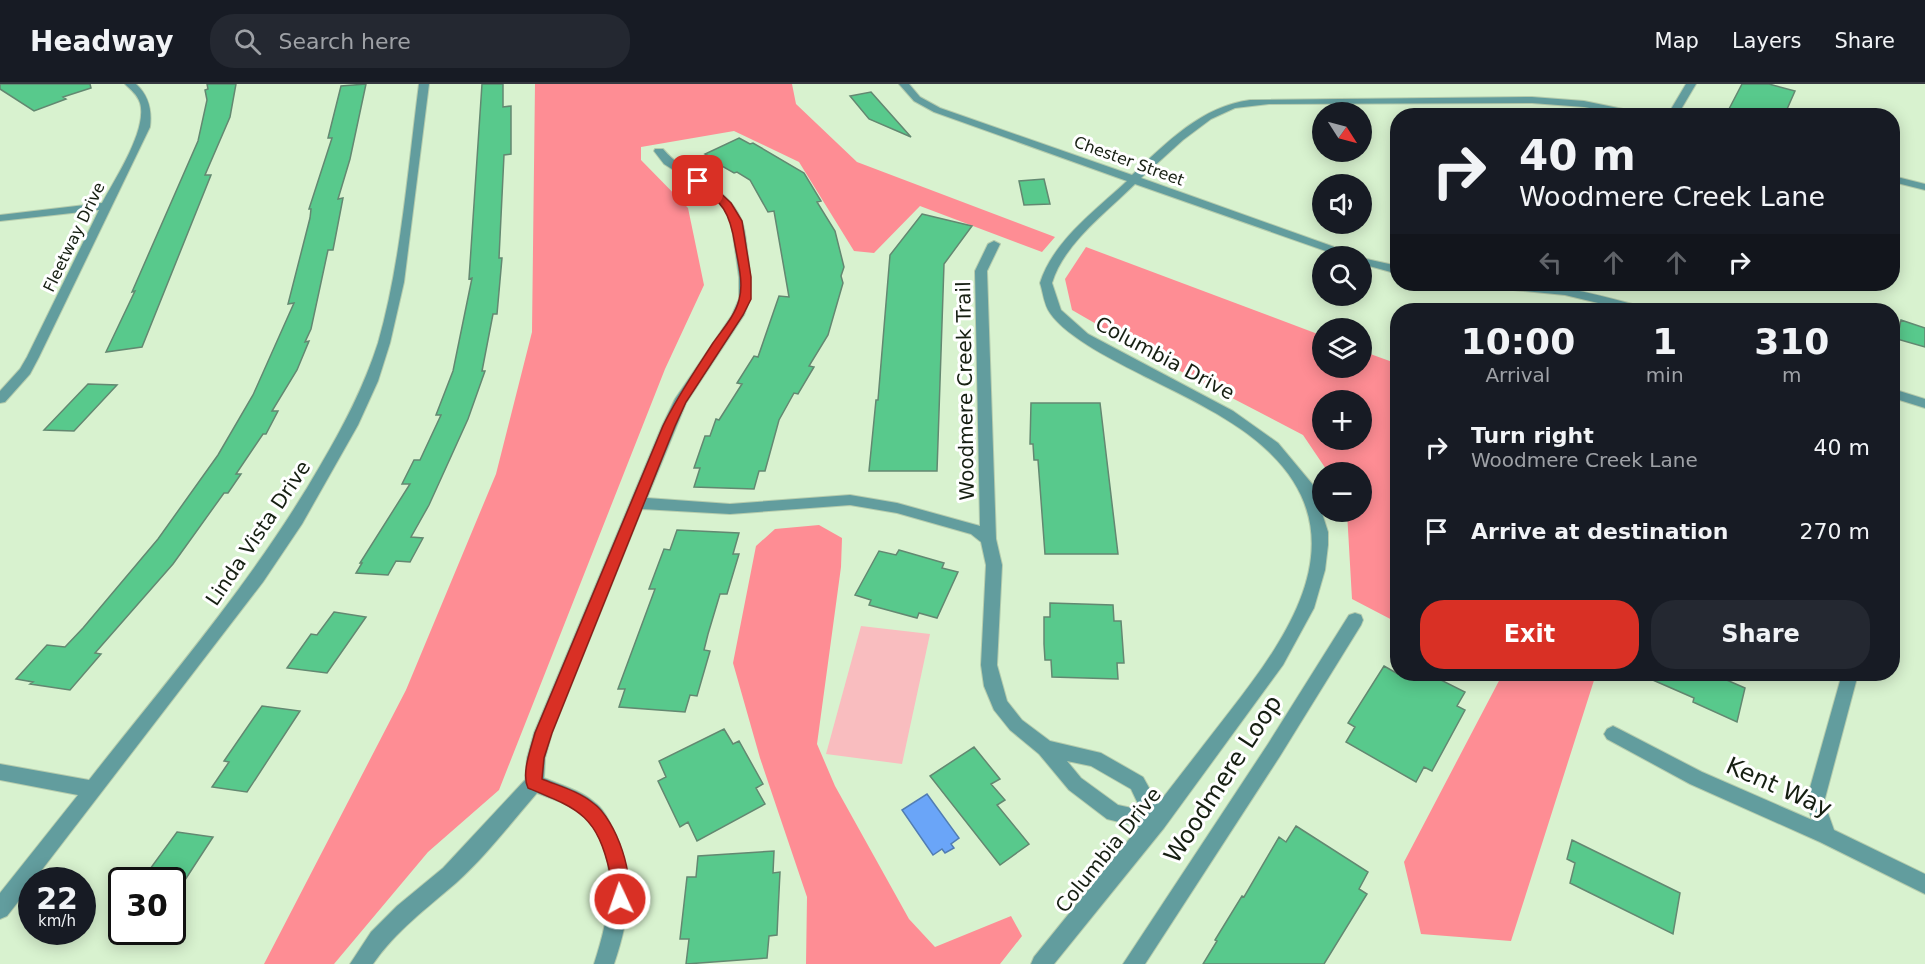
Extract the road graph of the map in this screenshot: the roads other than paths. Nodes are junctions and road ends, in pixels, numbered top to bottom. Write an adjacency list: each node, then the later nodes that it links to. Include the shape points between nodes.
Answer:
1 (130, 84): 11 (street, Fleetway Drive, via 143,97 146,117 140,139)
2 (424, 84): 30 (street, Linda Vista Drive, via 398,282 384,343 351,425 297,520 257,578)
3 (904, 84): 8 (street, Chester Street, via 917,99 937,110)
4 (1691, 84): 6 (street)
5 (1603, 108): 8 (street, Columbia Drive, via 1532,100 1240,104 1221,109)
6 (1677, 108)
7 (659, 151): 22 (street, via 668,162 711,189 728,205 740,239 745,299 680,402)
8 (1133, 180): 14 (street, Chester Street); 31 (street, Columbia Drive, via 1058,258 1046,282 1050,306 1066,324 1097,347 1220,408 1273,445 1305,482 1317,507 1320,530 1320,557 1312,590 1295,631 1241,711)
9 (1900, 181): 10 (street)
10 (1925, 187)
11 (108, 206): 12 (street); 20 (street, Fleetway Drive, via 33,357)
12 (0, 218)
13 (993, 244): 23 (street, Woodmere Creek Trail, via 981,271)
14 (1321, 246)
15 (1372, 264): 16 (street)
16 (1390, 268)
17 (1565, 291): 18 (street)
18 (1612, 303)
19 (1900, 395): 21 (street)
20 (0, 399)
21 (1925, 404)
22 (638, 503): 23 (street, via 730,509 850,500 873,502 964,525); 29 (street, via 543,733)
23 (988, 539): 27 (street, Woodmere Creek Trail, via 994,565 989,665 993,686 1000,705 1016,725)
24 (1354, 621): 38 (street, Woodmere Loop)
25 (1848, 681): 32 (street, via 1815,802)
26 (1613, 734): 32 (street, Kent Way, via 1696,778)
27 (1046, 748): 31 (street, via 1076,784 1114,813); 31 (street, via 1095,759 1137,783)
28 (0, 772): 30 (street)
29 (534, 783): 35 (street, via 450,875 378,939); 36 (street, via 589,809 614,852 621,880 619,918)
30 (93, 789): 34 (street, Linda Vista Drive)
31 (1157, 822): 37 (street, Columbia Drive)
32 (1827, 836): 33 (street, Kent Way)
33 (1925, 884)
34 (0, 909)
35 (360, 964)
36 (604, 964)
37 (1041, 964)
38 (1132, 964)

